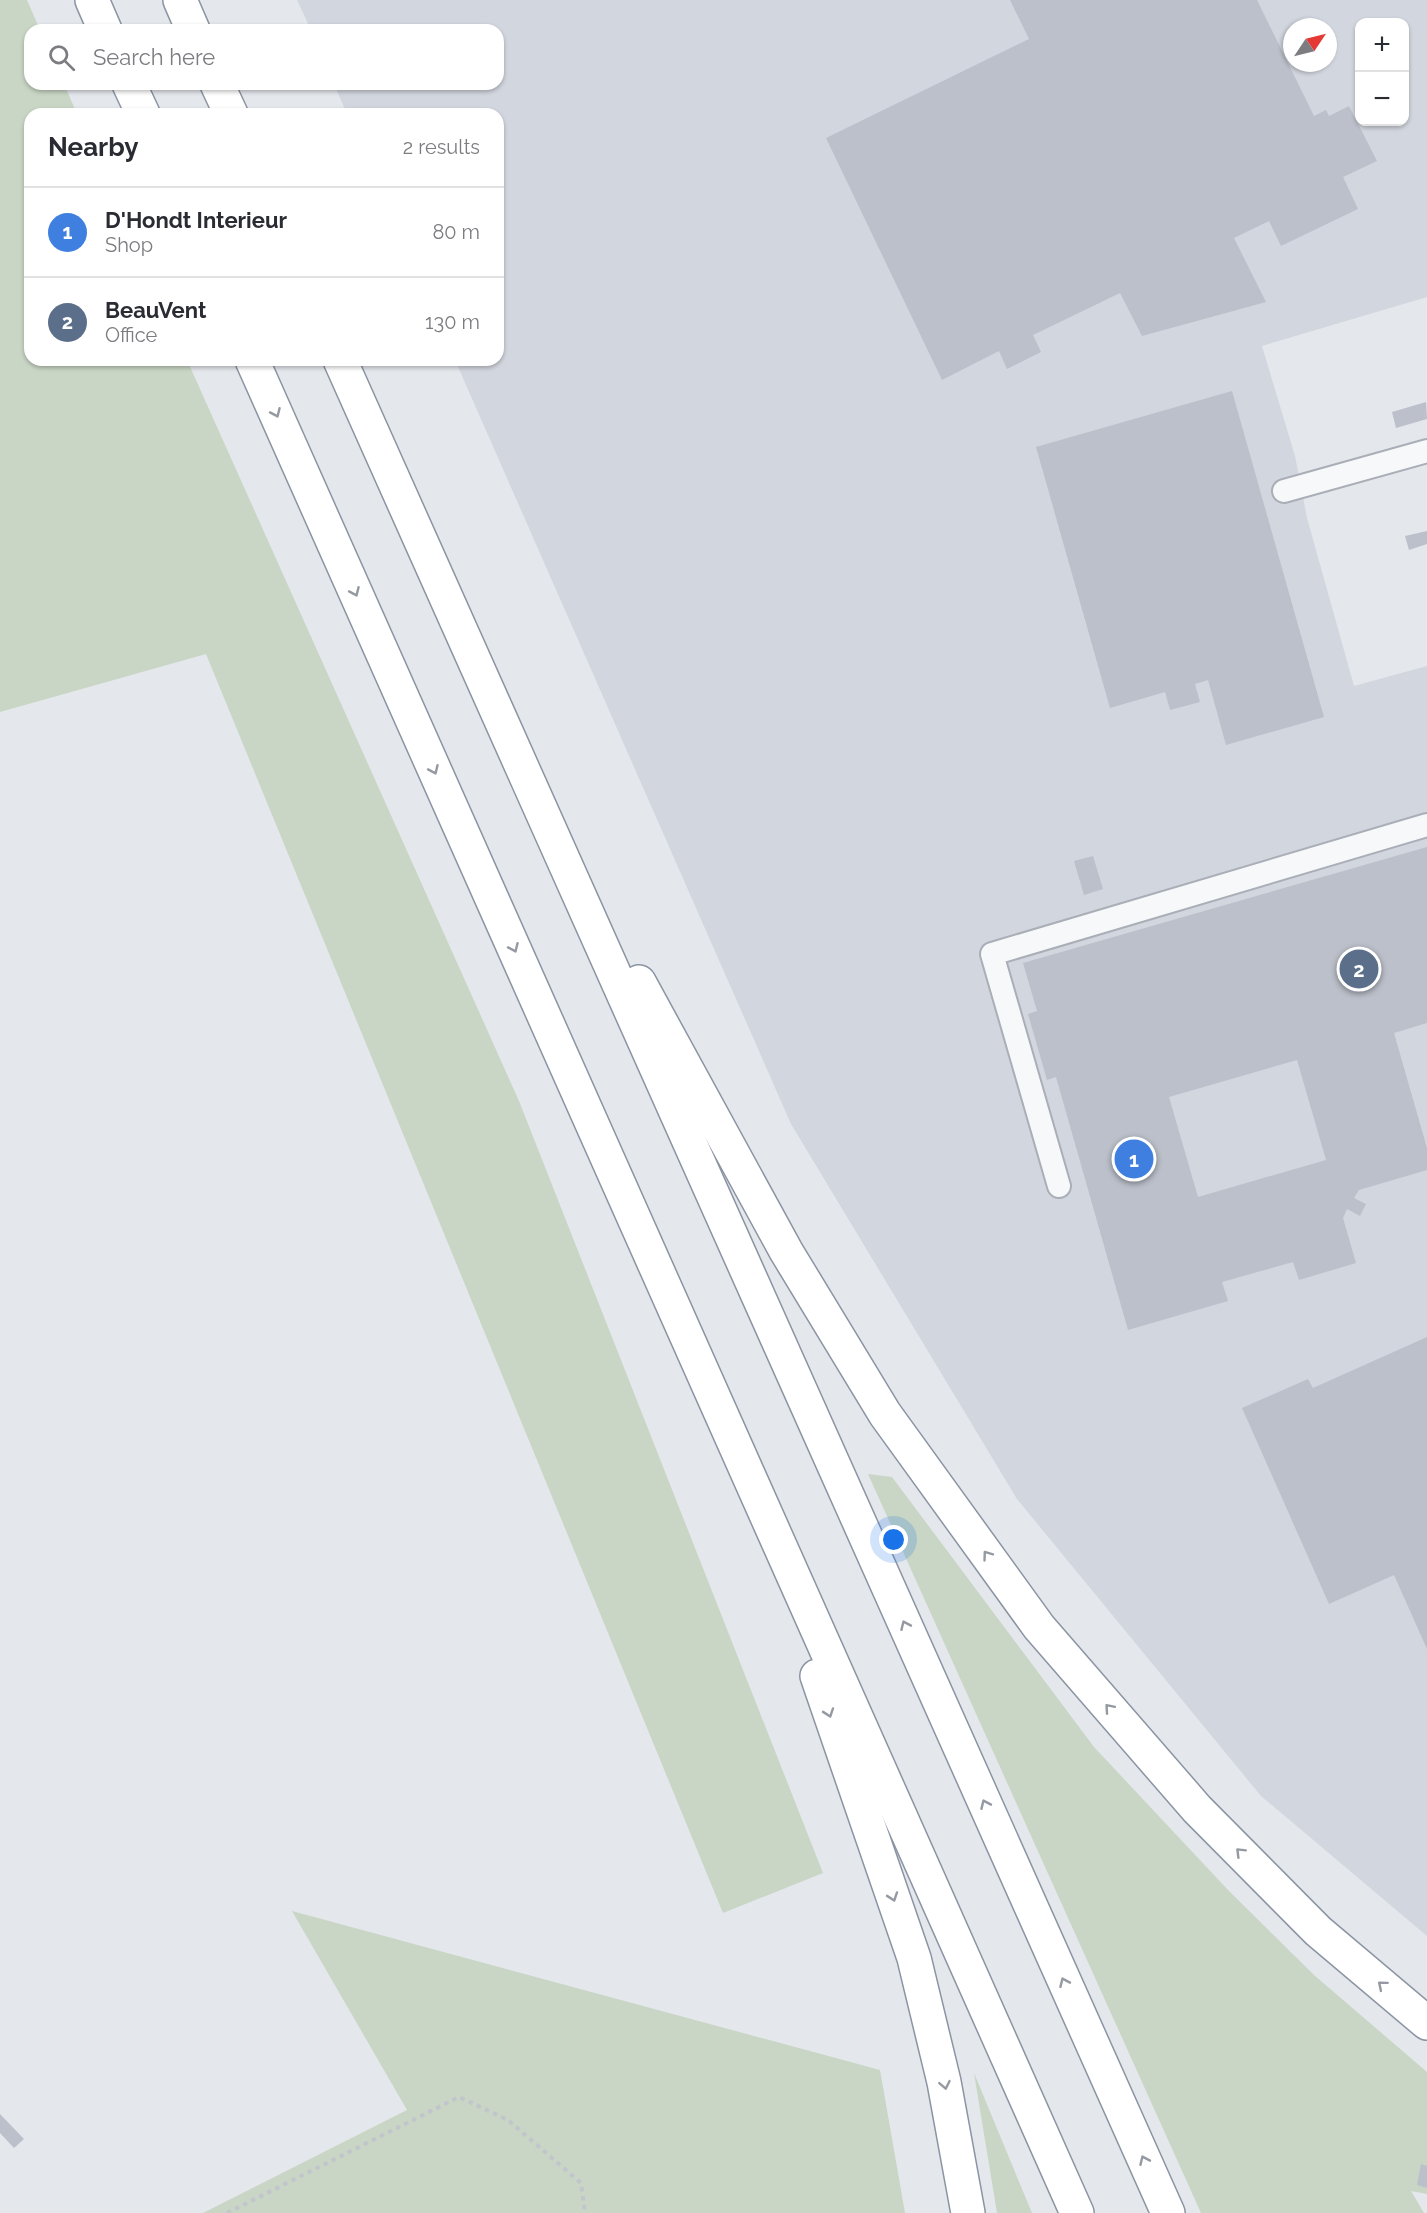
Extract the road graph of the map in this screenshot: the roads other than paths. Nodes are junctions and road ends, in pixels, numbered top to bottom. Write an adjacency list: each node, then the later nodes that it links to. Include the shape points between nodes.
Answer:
1 (92, 0): 3 (highway)
2 (180, 0): 4 (highway)
3 (102, 24)
4 (190, 24)
5 (132, 90): 7 (highway)
6 (220, 90): 8 (highway)
7 (140, 108)
8 (228, 108)
9 (255, 366): 16 (highway, one-way to 16)
10 (343, 366): 13 (highway)
11 (1427, 451): 12 (lane)
12 (1284, 491)
13 (504, 728): 17 (highway, one-way to 13, via 1318,1931 1197,1809 1039,1627 885,1414 725,1143); 20 (highway, one-way to 13)
14 (1427, 825): 15 (lane, via 992,954)
15 (1059, 1186)
16 (741, 1459): 18 (highway, one-way to 18, via 914,1958 944,2082); 19 (highway)
17 (1427, 2023)
18 (968, 2213)
19 (1077, 2213)
20 (1168, 2213)

